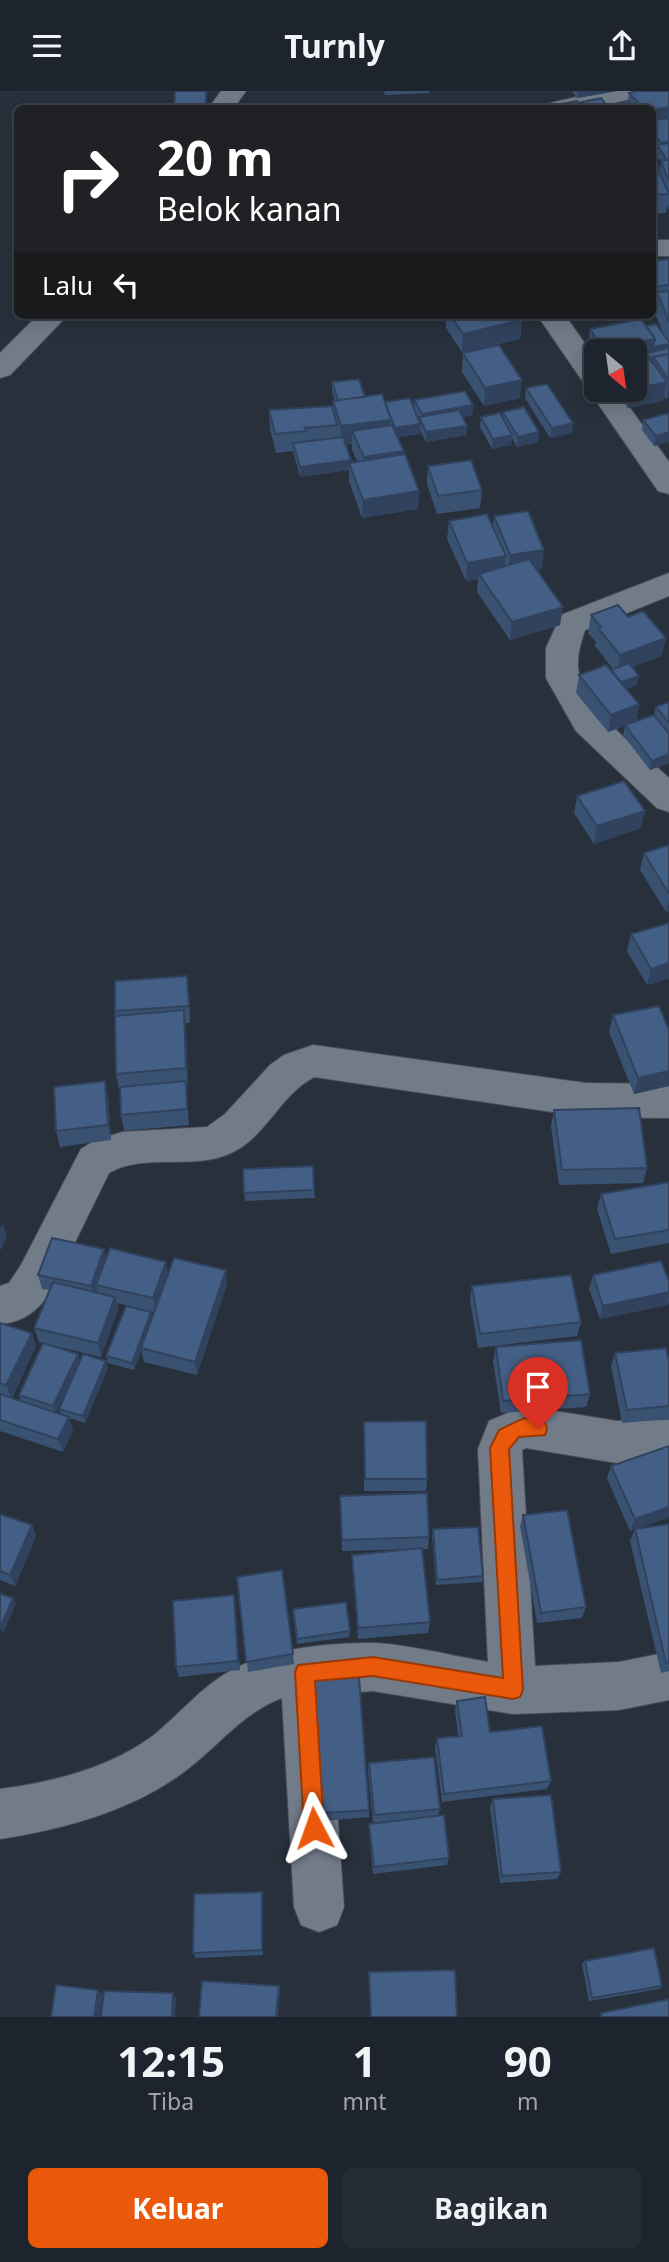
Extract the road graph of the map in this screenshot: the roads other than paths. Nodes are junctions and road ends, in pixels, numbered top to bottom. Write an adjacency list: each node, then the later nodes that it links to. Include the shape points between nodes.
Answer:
1 (234, 91): 4 (street)
2 (636, 91): 3 (street)
3 (559, 102)
4 (223, 105)
5 (50, 319): 8 (street)
6 (554, 319): 7 (street)
7 (584, 363)
8 (0, 369)
9 (613, 403): 10 (street)
10 (658, 454): 11 (street)
11 (669, 484)
12 (669, 584): 13 (street, via 572,623 562,648 563,678 587,722)
13 (669, 799)
14 (669, 1101): 15 (street, via 586,1100 303,1063 216,1142 113,1150 95,1161 36,1278 24,1296)
15 (0, 1304)
16 (669, 1441): 19 (street, via 617,1442 524,1427 505,1436 500,1448)
17 (304, 1672): 19 (street, via 373,1667); 20 (street, via 282,1674 248,1687 133,1778 42,1808); 21 (street)
18 (669, 1676): 19 (street, via 619,1686)
19 (513, 1690)
20 (0, 1814)
21 (319, 1907)

